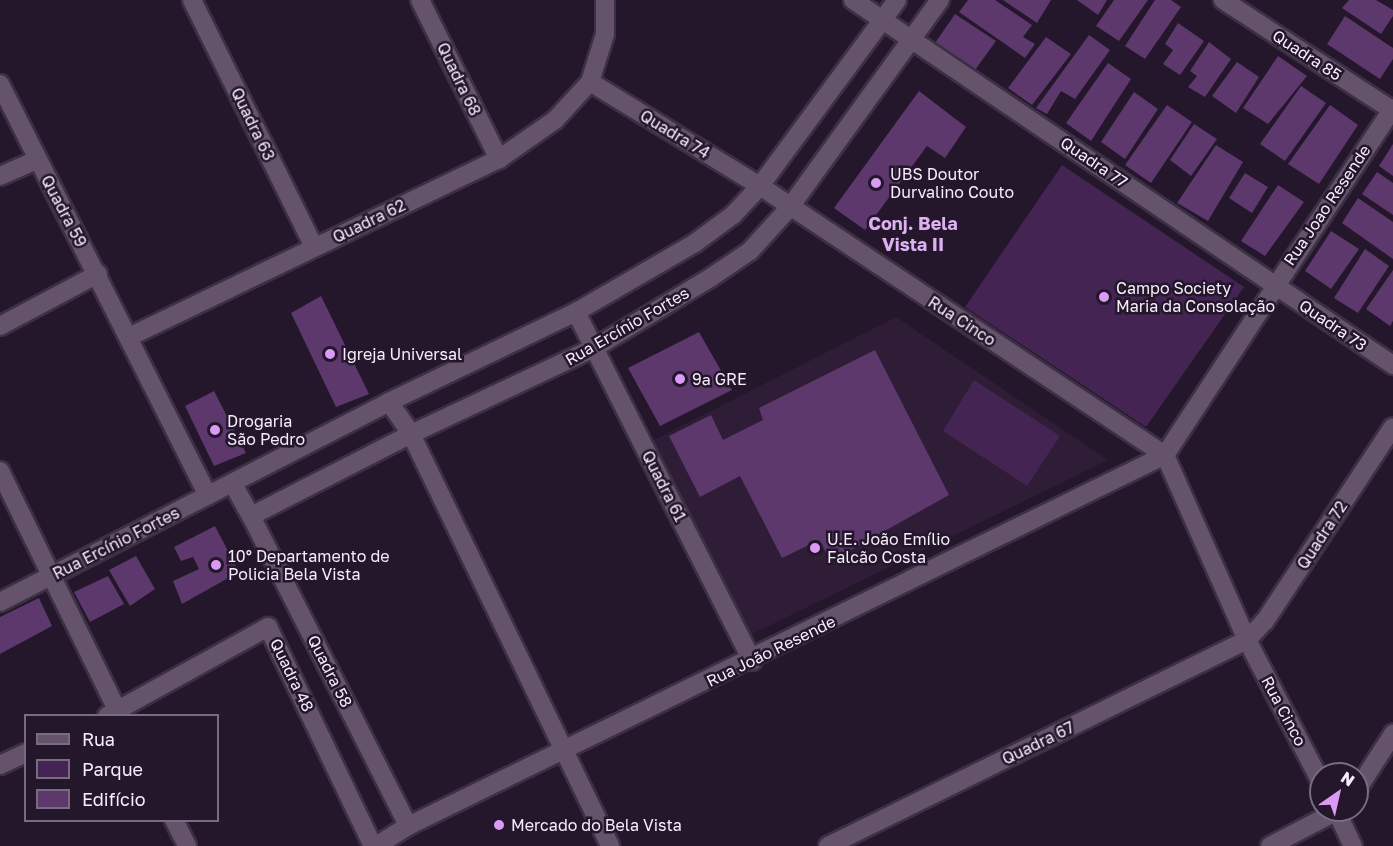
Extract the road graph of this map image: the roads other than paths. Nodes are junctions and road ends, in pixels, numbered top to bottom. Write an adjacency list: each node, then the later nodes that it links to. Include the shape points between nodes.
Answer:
1 (192, 0): 18 (street, Quadra 63)
2 (420, 0): 13 (street, Quadra 68)
3 (604, 0): 10 (street, via 605,34)
4 (854, 0): 8 (street, Quadra 77)
5 (897, 0): 8 (street, Rua Ercínio Fortes)
6 (940, 0): 9 (street, Rua Ercínio Fortes)
7 (1222, 0): 12 (street, Quadra 85)
8 (884, 20): 9 (street, Quadra 77); 16 (street, Rua Ercínio Fortes)
9 (914, 38): 17 (street, Rua Ercínio Fortes); 20 (street, Quadra 77)
10 (590, 82): 13 (street, Quadra 62, via 555,120); 16 (street, Quadra 74)
11 (0, 84): 14 (street, Quadra 59)
12 (1393, 109): 20 (street, Rua Joao Resende)
13 (499, 159): 18 (street, Quadra 62)
14 (37, 160): 15 (street); 19 (street, Quadra 59)
15 (0, 176)
16 (760, 186): 17 (street, Rua Cinco); 21 (street, Rua Ercínio Fortes, via 733,215 695,243)
17 (790, 207): 24 (street, Rua Ercínio Fortes, via 750,251); 29 (street, Rua Cinco)
18 (314, 247): 23 (street, Quadra 62)
19 (98, 274): 22 (street); 23 (street, Quadra 59)
20 (1274, 285): 25 (street, Quadra 73); 29 (street, Rua Joao Resende)
21 (576, 312): 24 (street, Quadra 61); 26 (street, Rua Ercínio Fortes)
22 (0, 326)
23 (130, 336): 32 (street, Quadra 59)
24 (594, 348): 28 (street, Rua Ercínio Fortes); 37 (street, Quadra 61)
25 (1393, 365)
26 (389, 402): 28 (street); 31 (street, Rua Ercínio Fortes)
27 (1393, 427): 36 (street, Quadra 72, via 1265,621)
28 (411, 434): 33 (street, Rua Ercínio Fortes); 40 (street)
29 (1165, 454): 36 (street, Rua Cinco); 37 (street, Rua João Resende)
30 (0, 471): 34 (street, Quadra 48)
31 (233, 484): 32 (street, Rua Ercínio Fortes); 33 (street)
32 (208, 495): 34 (street, Rua Ercínio Fortes)
33 (251, 516): 48 (street, Quadra 58)
34 (51, 577): 35 (street, Rua Ercínio Fortes); 38 (street, Quadra 48)
35 (0, 602)
36 (1247, 640): 42 (street, Rua Cinco); 49 (street, Quadra 67)
37 (752, 661): 40 (street, Rua João Resende)
38 (115, 714): 51 (street, Quadra 48, via 268,627)
39 (1393, 734): 44 (street)
40 (564, 751): 48 (street, Rua João Resende); 52 (street)
41 (24, 754): 43 (street)
42 (1311, 762)
43 (0, 765)
44 (1369, 771)
45 (175, 822): 50 (street)
46 (1316, 822): 53 (street)
47 (1342, 822): 54 (street)
48 (408, 826): 51 (street, Rua João Resende)
49 (833, 845)
50 (187, 846)
51 (375, 846)
52 (610, 846)
53 (1270, 846)
54 (1353, 846)

